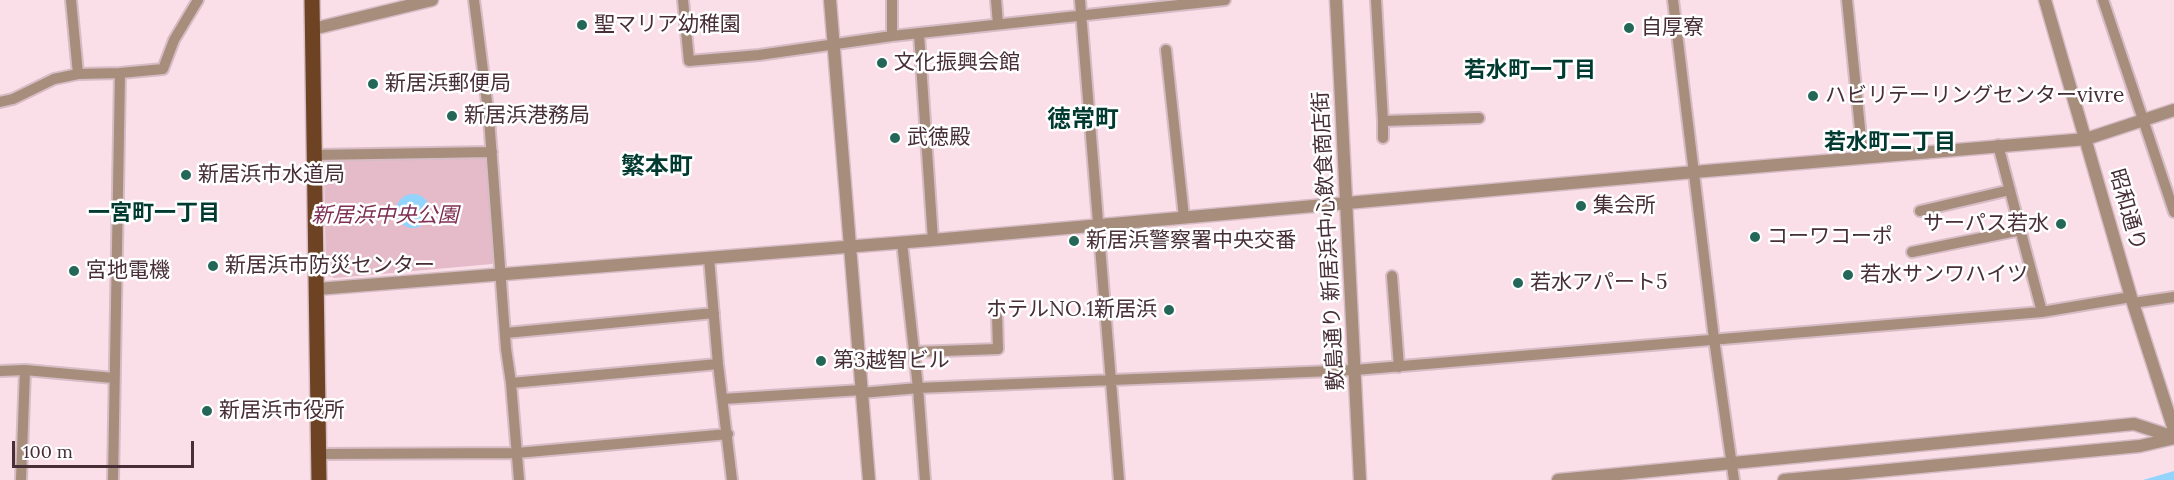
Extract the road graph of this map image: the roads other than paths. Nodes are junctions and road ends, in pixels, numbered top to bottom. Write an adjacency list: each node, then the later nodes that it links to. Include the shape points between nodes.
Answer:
1 (72, 0): 26 (street)
2 (198, 0): 25 (street, via 174,40 163,69)
3 (312, 0): 20 (main road)
4 (432, 0): 20 (street)
5 (474, 0): 35 (street)
6 (683, 0): 23 (street, via 689,61)
7 (830, 0): 23 (street)
8 (892, 0): 22 (street)
9 (996, 0): 19 (street)
10 (1080, 0): 18 (street)
11 (1225, 0): 18 (street)
12 (1336, 0): 40 (street, 敷島通り 新居浜中心飲食商店街)
13 (1376, 0): 30 (street)
14 (1673, 0): 38 (street)
15 (1847, 0): 37 (street)
16 (2045, 0): 33 (street, 昭和通り)
17 (2103, 0): 31 (street)
18 (1082, 16): 19 (street); 44 (street)
19 (998, 24): 21 (street)
20 (313, 29): 36 (main road)
21 (919, 34): 22 (street); 46 (street)
22 (892, 36): 23 (street)
23 (834, 45): 48 (street)
24 (1166, 51): 43 (street)
25 (120, 72): 26 (street); 67 (street)
26 (78, 74): 27 (street, via 54,79)
27 (0, 102)
28 (2174, 110): 31 (street)
29 (1479, 118): 30 (street)
30 (1383, 121): 32 (street)
31 (2143, 122): 33 (street); 42 (street)
32 (1383, 138)
33 (2086, 139): 34 (street); 55 (street, 昭和通り)
34 (1998, 146): 37 (street); 39 (street)
35 (492, 152): 36 (street); 51 (street)
36 (314, 155): 53 (main road)
37 (1863, 158): 38 (street)
38 (1694, 172): 40 (street); 60 (street)
39 (2010, 190): 41 (street); 45 (street)
40 (1347, 202): 43 (street); 65 (street, 敷島通り 新居浜中心飲食商店街)
41 (1920, 211)
42 (2174, 212)
43 (1184, 217): 44 (street)
44 (1098, 224): 46 (street); 68 (street)
45 (2021, 230): 49 (street); 56 (street)
46 (933, 240): 47 (street)
47 (902, 242): 48 (street); 61 (street)
48 (851, 245): 50 (street); 71 (street)
49 (1912, 252)
50 (709, 258): 51 (street); 57 (street)
51 (501, 276): 53 (street); 59 (street)
52 (1392, 276): 63 (street)
53 (317, 289): 77 (main road)
54 (2174, 297): 55 (street)
55 (2132, 300): 56 (street); 73 (street, 昭和通り)
56 (2042, 312): 60 (street)
57 (714, 313): 59 (street); 62 (street)
58 (997, 314): 61 (street, via 998,349)
59 (506, 333): 69 (street)
60 (1714, 339): 63 (street); 78 (street)
61 (914, 352): 70 (street)
62 (718, 364): 69 (street); 72 (street)
63 (1399, 366): 65 (street)
64 (25, 370): 66 (street); 67 (street); 80 (street)
65 (1355, 370): 68 (street); 88 (street, 敷島通り 新居浜中心飲食商店街)
66 (0, 371)
67 (114, 378): 81 (street)
68 (1112, 381): 70 (street); 87 (street)
69 (511, 383): 76 (street)
70 (918, 388): 71 (street); 86 (street)
71 (861, 392): 72 (street); 85 (street)
72 (723, 399): 74 (street)
73 (2174, 430)
74 (728, 434): 76 (street); 84 (street)
75 (2174, 437): 78 (street, via 2134,424); 91 (street, via 2140,446)
76 (517, 453): 77 (street); 83 (street)
77 (318, 454): 82 (main road)
78 (1732, 464): 79 (street); 90 (street)
79 (1630, 476): 89 (street)
80 (21, 480)
81 (113, 480)
82 (318, 480)
83 (519, 480)
84 (732, 480)
85 (869, 480)
86 (925, 480)
87 (1119, 480)
88 (1360, 480)
89 (1558, 480)
90 (1734, 480)
91 (1784, 480)

